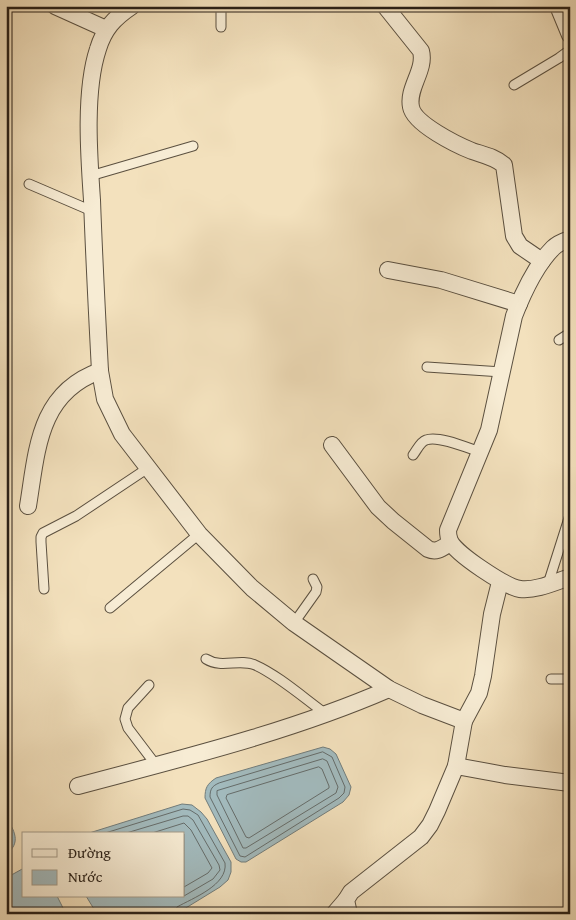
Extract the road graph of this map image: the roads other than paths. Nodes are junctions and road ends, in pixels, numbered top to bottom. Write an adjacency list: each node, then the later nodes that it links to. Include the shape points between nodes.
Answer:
1 (55, 6): 7 (street)
2 (132, 6): 7 (street)
3 (221, 6): 6 (lane)
4 (385, 6): 16 (street, via 423,59 410,97 411,110 446,139 499,160 504,165 514,236 520,246)
5 (558, 6): 8 (street)
6 (221, 27)
7 (106, 29): 12 (street, via 97,50 92,81)
8 (570, 35)
9 (570, 50): 10 (lane)
10 (514, 85)
11 (193, 146): 12 (lane)
12 (90, 176): 14 (street)
13 (29, 184): 14 (lane)
14 (92, 211): 22 (street)
15 (570, 239): 16 (street, via 554,247)
16 (542, 261): 18 (street)
17 (388, 270): 18 (street, via 441,280)
18 (519, 304): 23 (street)
19 (570, 333): 20 (lane)
20 (559, 340)
21 (426, 368): 23 (lane)
22 (100, 370): 27 (street, via 112,416); 28 (street, via 70,388 46,418 36,448)
23 (502, 372): 25 (street, via 489,430)
24 (332, 445): 31 (street, via 378,507 393,521 428,549 439,550)
25 (480, 452): 26 (lane, via 432,439 421,443); 31 (street, via 448,530)
26 (413, 455)
27 (148, 468): 30 (street); 36 (lane, via 76,516 43,533 40,542)
28 (28, 506)
29 (569, 518): 35 (lane)
30 (199, 534): 37 (lane); 38 (street, via 252,588)
31 (450, 543): 34 (street)
32 (570, 578): 35 (street)
33 (313, 579): 38 (lane, via 316,592)
34 (500, 582): 35 (street, via 519,589); 45 (street, via 479,693)
35 (548, 584)
36 (44, 589)
37 (110, 608)
38 (294, 623): 43 (street)
39 (206, 658): 44 (lane, via 212,663 255,665)
40 (551, 679): 41 (lane)
41 (570, 679)
42 (149, 685): 46 (lane, via 128,708 125,719 128,728)
43 (389, 689): 44 (street); 45 (street)
44 (326, 714): 46 (street)
45 (464, 721): 47 (street)
46 (156, 765): 49 (street)
47 (456, 766): 48 (street, via 505,776); 50 (street, via 437,811 421,837 351,892)
48 (570, 783)
49 (78, 786)
50 (348, 907): 51 (street)
51 (334, 914)

